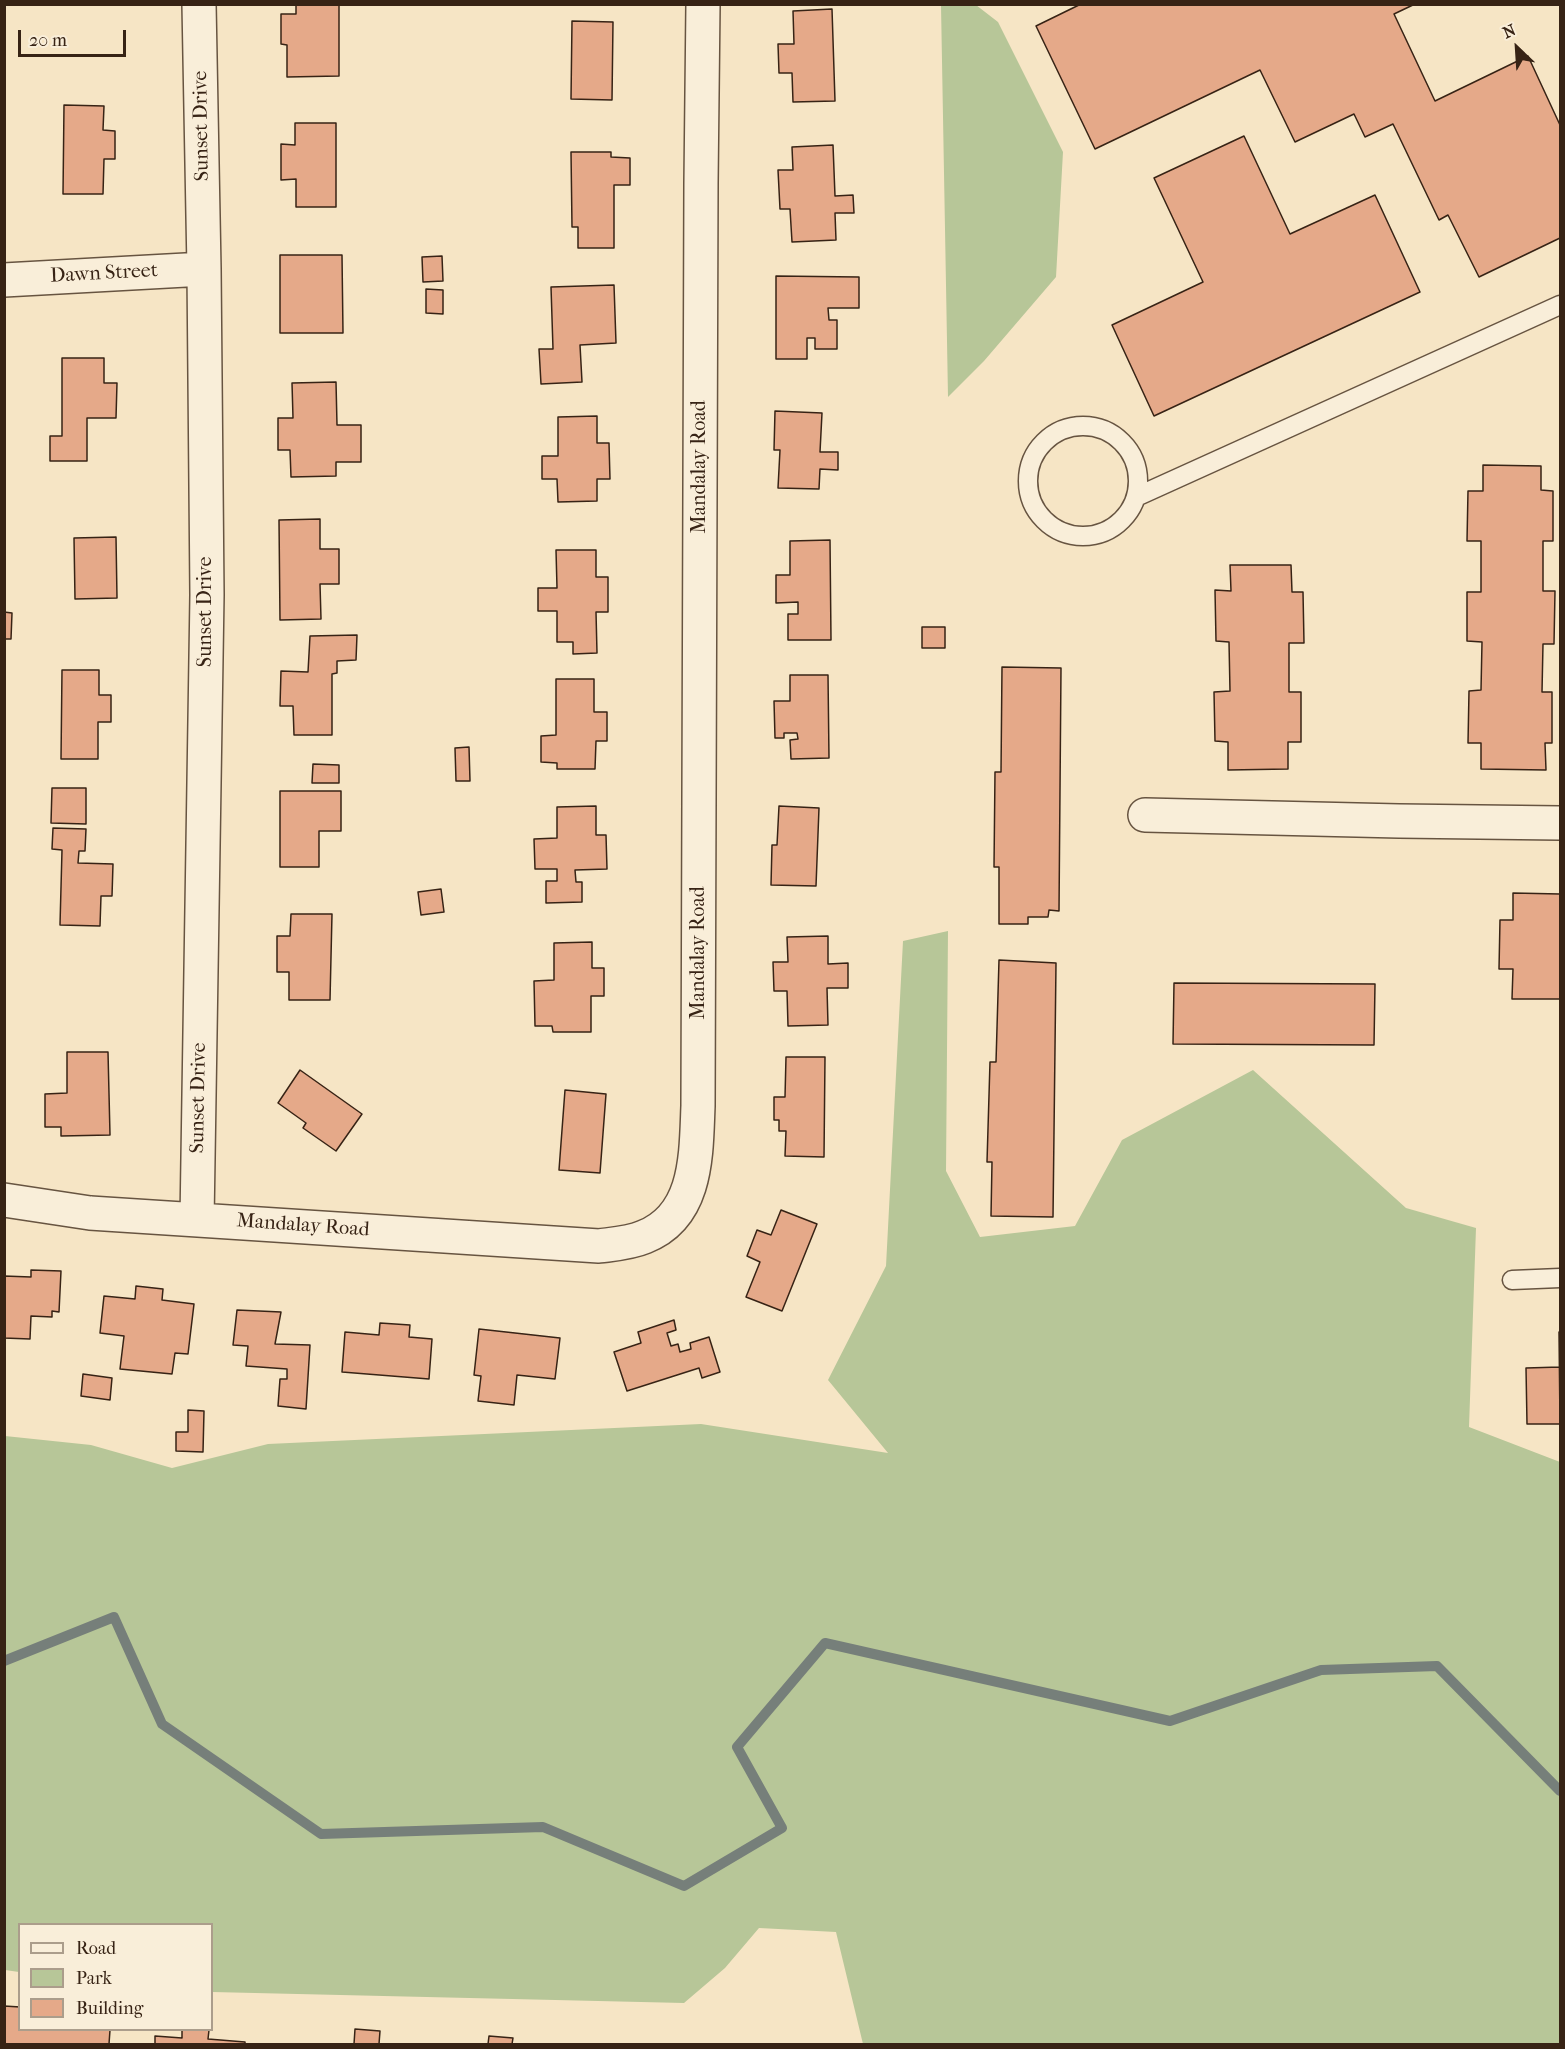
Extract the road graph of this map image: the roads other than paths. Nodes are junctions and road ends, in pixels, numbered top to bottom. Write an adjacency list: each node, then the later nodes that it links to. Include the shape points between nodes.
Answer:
1 (199, 4): 3 (street, Sunset Drive)
2 (704, 4): 10 (street, Mandalay Road, via 698,1106 696,1159 687,1195 676,1214 657,1230 631,1241 599,1246)
3 (204, 268): 4 (street, Dawn Street); 10 (street, Sunset Drive, via 207,595)
4 (4, 280)
5 (1560, 305): 6 (lane)
6 (1136, 497): 6 (lane, via 1114,527 1079,537 1045,522 1028,490 1028,471 1034,454 1060,430 1095,427 1112,434 1125,446 1138,479)
7 (1144, 815): 8 (street)
8 (1560, 823)
9 (4, 1200): 10 (street, Mandalay Road, via 90,1213)
10 (197, 1220)
11 (1560, 1278): 12 (lane)
12 (1512, 1280)

